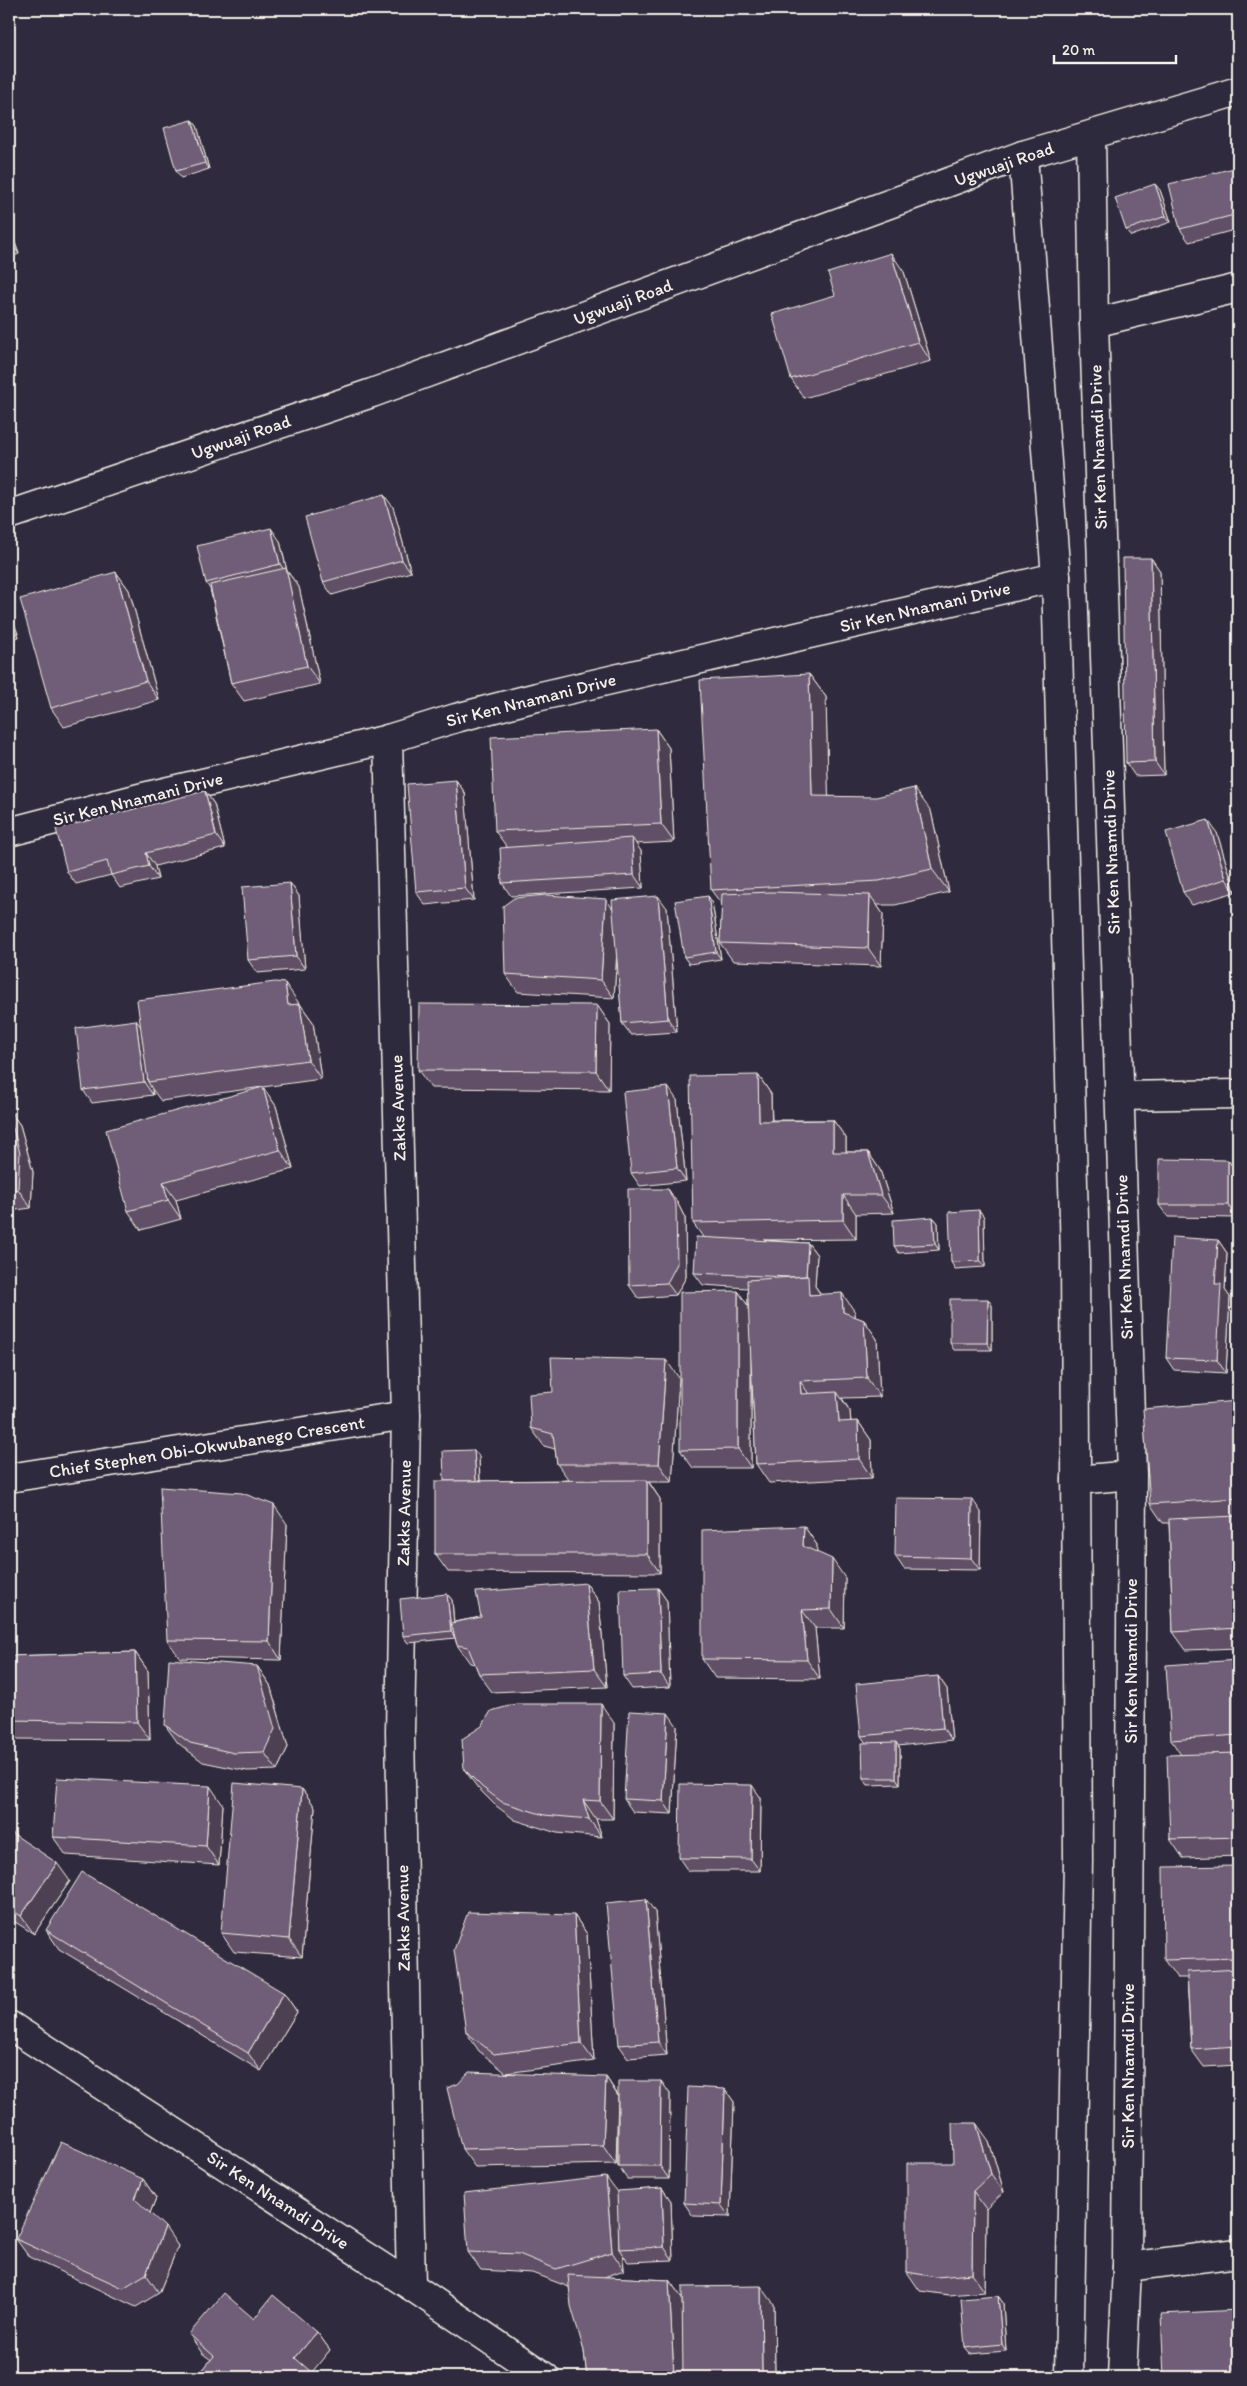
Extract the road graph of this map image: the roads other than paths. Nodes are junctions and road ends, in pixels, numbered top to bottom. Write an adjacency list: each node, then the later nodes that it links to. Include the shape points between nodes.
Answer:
1 (1238, 91): 2 (street, Ugwuaji Road)
2 (1091, 136): 3 (street, Ugwuaji Road); 5 (street, Sir Ken Nnamdi Drive)
3 (1023, 155): 6 (street, Ugwuaji Road, via 372,393); 7 (street)
4 (1238, 288): 5 (street)
5 (1094, 323): 11 (street, Sir Ken Nnamdi Drive)
6 (9, 515)
7 (1056, 577): 8 (street, Sir Ken Nnamani Drive, via 537,698); 15 (street, via 1075,1255)
8 (388, 739): 9 (street, Sir Ken Nnamani Drive); 12 (street, Zakks Avenue)
9 (9, 832)
10 (1238, 1094): 11 (street)
11 (1119, 1096): 13 (street, Sir Ken Nnamdi Drive)
12 (406, 1416): 14 (street, Chief Stephen Obi-Okwubanego Crescent); 19 (street, Zakks Avenue, via 400,1732)
13 (1132, 1475): 15 (street); 18 (street, Sir Ken Nnamdi Drive)
14 (9, 1478)
15 (1076, 1480): 21 (street, via 1078,1860)
16 (9, 2025): 19 (street, Sir Ken Nnamdi Drive)
17 (1238, 2253): 18 (street)
18 (1127, 2267): 22 (street, Sir Ken Nnamdi Drive)
19 (411, 2286): 20 (street, Sir Ken Nnamdi Drive)
20 (545, 2377)
21 (1069, 2377)
22 (1122, 2377)

